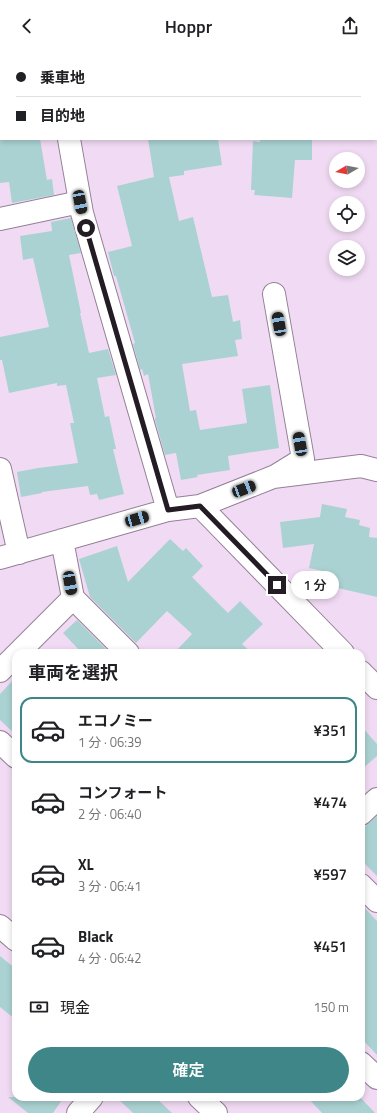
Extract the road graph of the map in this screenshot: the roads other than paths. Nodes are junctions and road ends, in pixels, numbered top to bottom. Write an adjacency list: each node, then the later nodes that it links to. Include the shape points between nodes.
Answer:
1 (68, 140): 2 (street)
2 (80, 202): 3 (street); 9 (street)
3 (0, 219)
4 (274, 294): 7 (street, via 302,459)
5 (0, 469): 11 (street)
6 (377, 470): 7 (street, via 361,466)
7 (273, 477): 8 (street)
8 (200, 506): 9 (street); 15 (street)
9 (168, 510): 10 (street)
10 (62, 540): 11 (street); 12 (street)
11 (10, 556)
12 (73, 598): 13 (street); 14 (street)
13 (22, 649)
14 (124, 649)
15 (339, 649)
16 (12, 659): 17 (street)
17 (0, 671)
18 (365, 676): 19 (street)
19 (377, 688)
20 (0, 742): 21 (street)
21 (12, 753)
22 (377, 799): 23 (street)
23 (365, 810)
24 (365, 889): 25 (street)
25 (377, 901)
26 (0, 926): 27 (street)
27 (12, 936)
28 (365, 1067): 29 (street)
29 (377, 1078)
30 (88, 1101): 32 (street)
31 (203, 1101): 33 (street)
32 (78, 1113)
33 (216, 1113)

